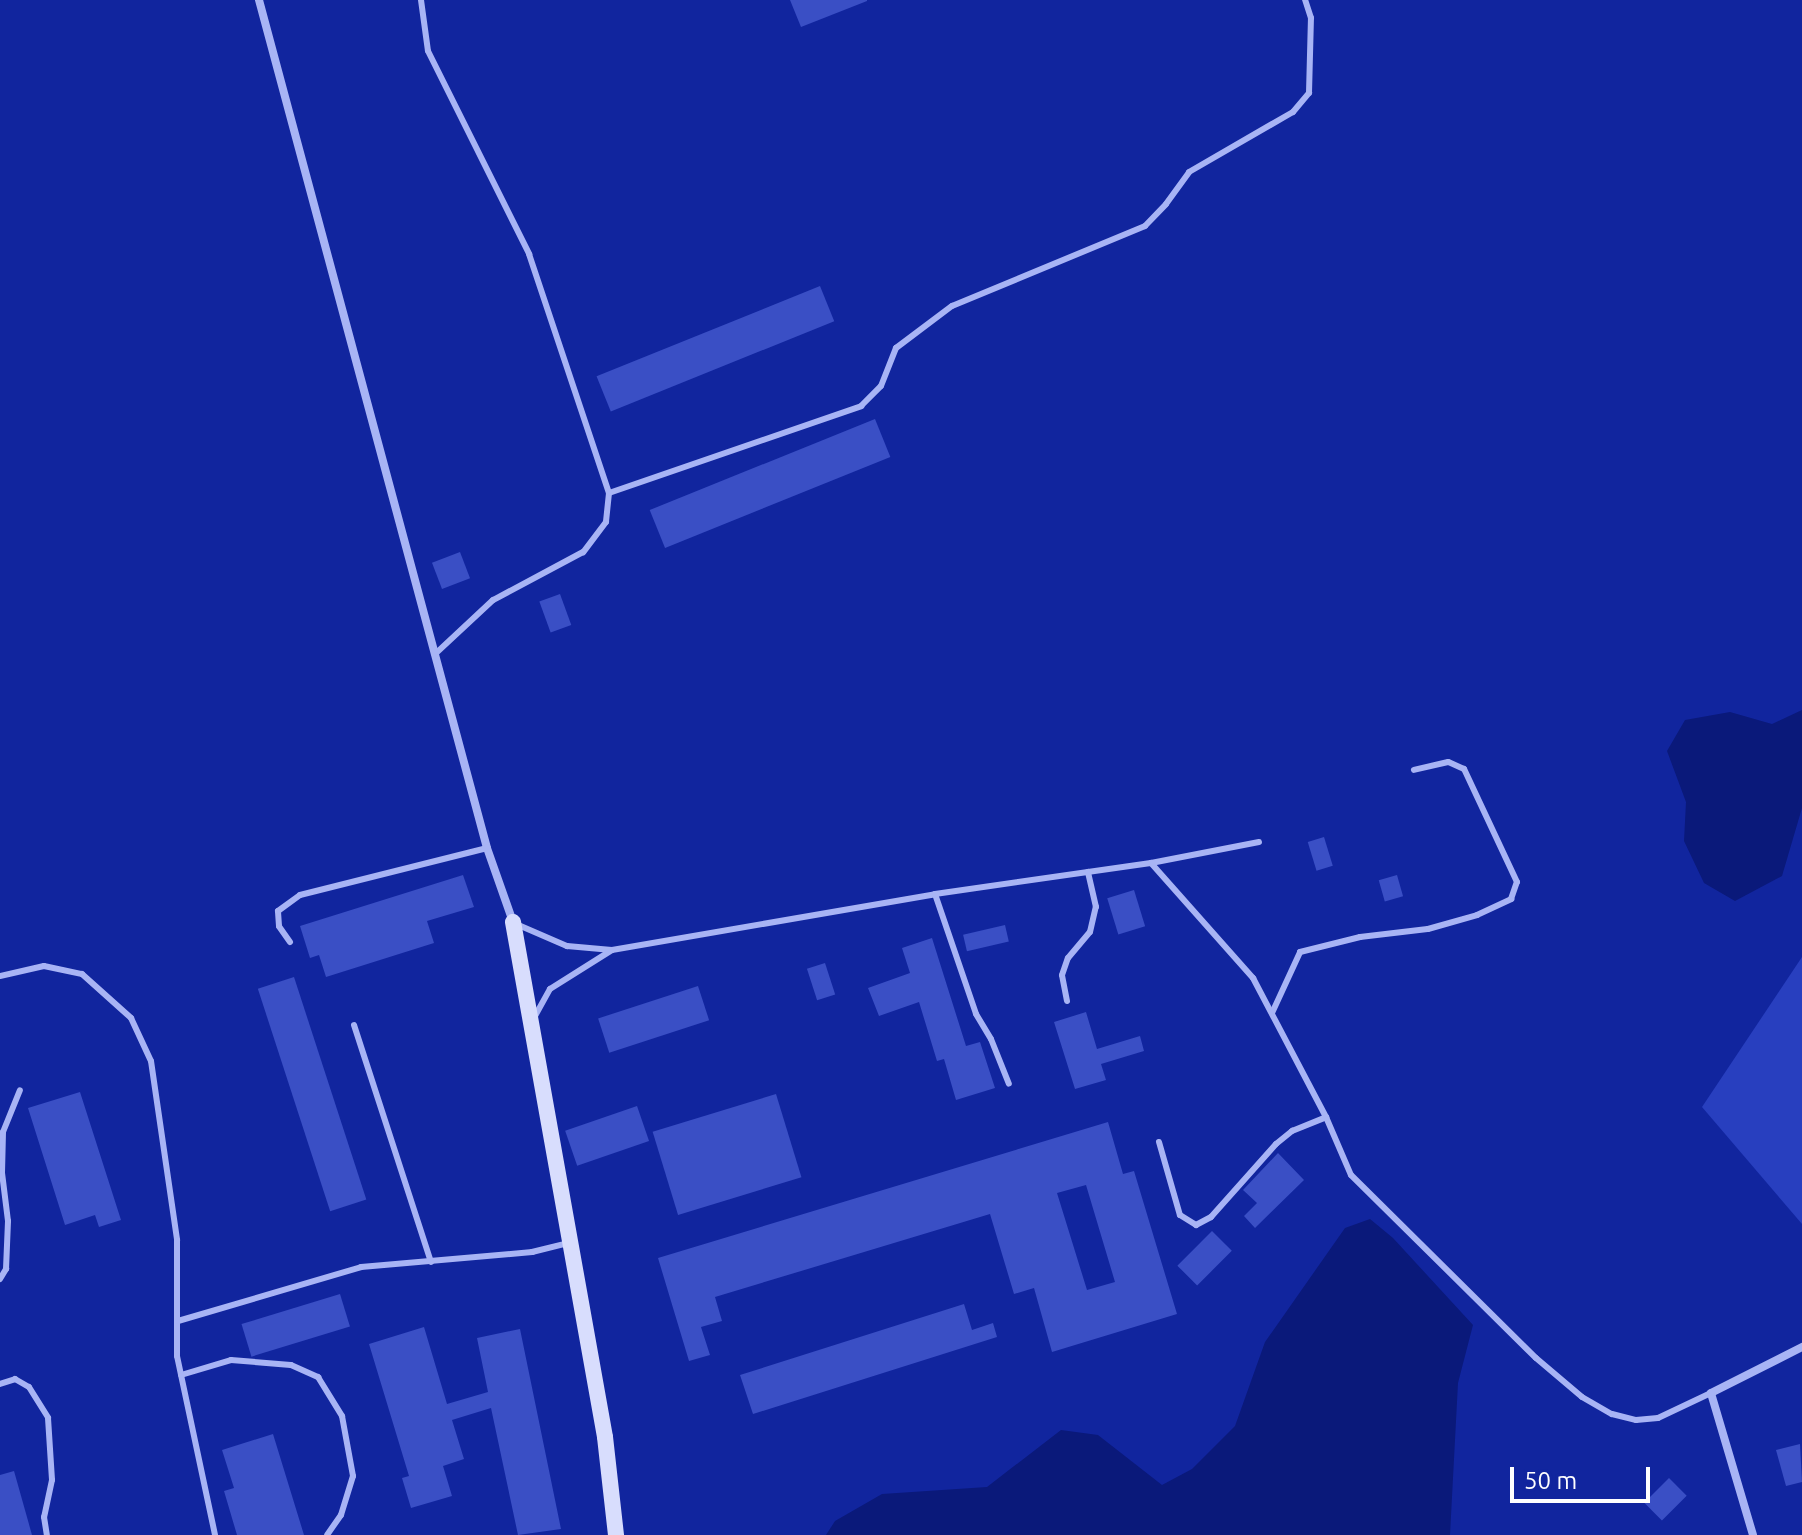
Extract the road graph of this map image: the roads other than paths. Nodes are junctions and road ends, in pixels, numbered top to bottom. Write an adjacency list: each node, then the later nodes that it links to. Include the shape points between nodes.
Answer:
1 (259, 0): 5 (street)
2 (421, 0): 4 (lane, via 428,51 529,254)
3 (1305, 0): 4 (lane, via 1311,18 1309,93 1293,112 1189,172 1145,226 952,306 896,348 881,386 861,406)
4 (609, 493): 5 (lane, via 606,522 583,552 493,600)
5 (435, 654): 8 (street)
6 (1414, 770): 17 (lane, via 1448,762 1464,769 1517,882 1511,899 1428,929 1360,937 1300,952)
7 (1259, 842): 9 (lane)
8 (487, 848): 12 (street); 13 (lane, via 300,895 278,911 279,926)
9 (1151, 863): 10 (lane); 17 (lane, via 1253,978)
10 (1088, 872): 11 (lane); 16 (lane, via 1096,907 1090,932 1068,958 1062,975)
11 (935, 894): 14 (lane); 20 (lane, via 976,1014)
12 (513, 922): 14 (lane, via 567,946); 18 (street)
13 (290, 942)
14 (612, 950): 18 (lane, via 550,989)
15 (0, 976): 27 (lane, via 44,966 82,974 131,1018 151,1061 177,1240)
16 (1067, 1001)
17 (1272, 1013): 22 (lane)
18 (531, 1022): 24 (street)
19 (354, 1025): 25 (lane)
20 (1009, 1084)
21 (20, 1090): 26 (lane, via 3,1132 8,1221 6,1269)
22 (1326, 1117): 23 (lane, via 1276,1144 1211,1217 1196,1225 1180,1215); 31 (lane, via 1351,1175 1582,1397 1636,1420 1658,1418)
23 (1159, 1142)
24 (571, 1242): 25 (lane, via 532,1252); 35 (street, via 605,1437)
25 (431, 1262): 27 (lane, via 361,1267)
26 (0, 1279)
27 (178, 1321): 29 (lane)
28 (1802, 1347): 31 (street)
29 (181, 1375): 33 (lane); 34 (lane, via 231,1360 291,1365 318,1377 342,1416 353,1476 341,1515)
30 (0, 1384): 32 (lane, via 15,1379 29,1387 48,1418 52,1480 44,1517)
31 (1711, 1393): 36 (street)
32 (47, 1535)
33 (215, 1535)
34 (327, 1535)
35 (616, 1535)
36 (1753, 1535)

